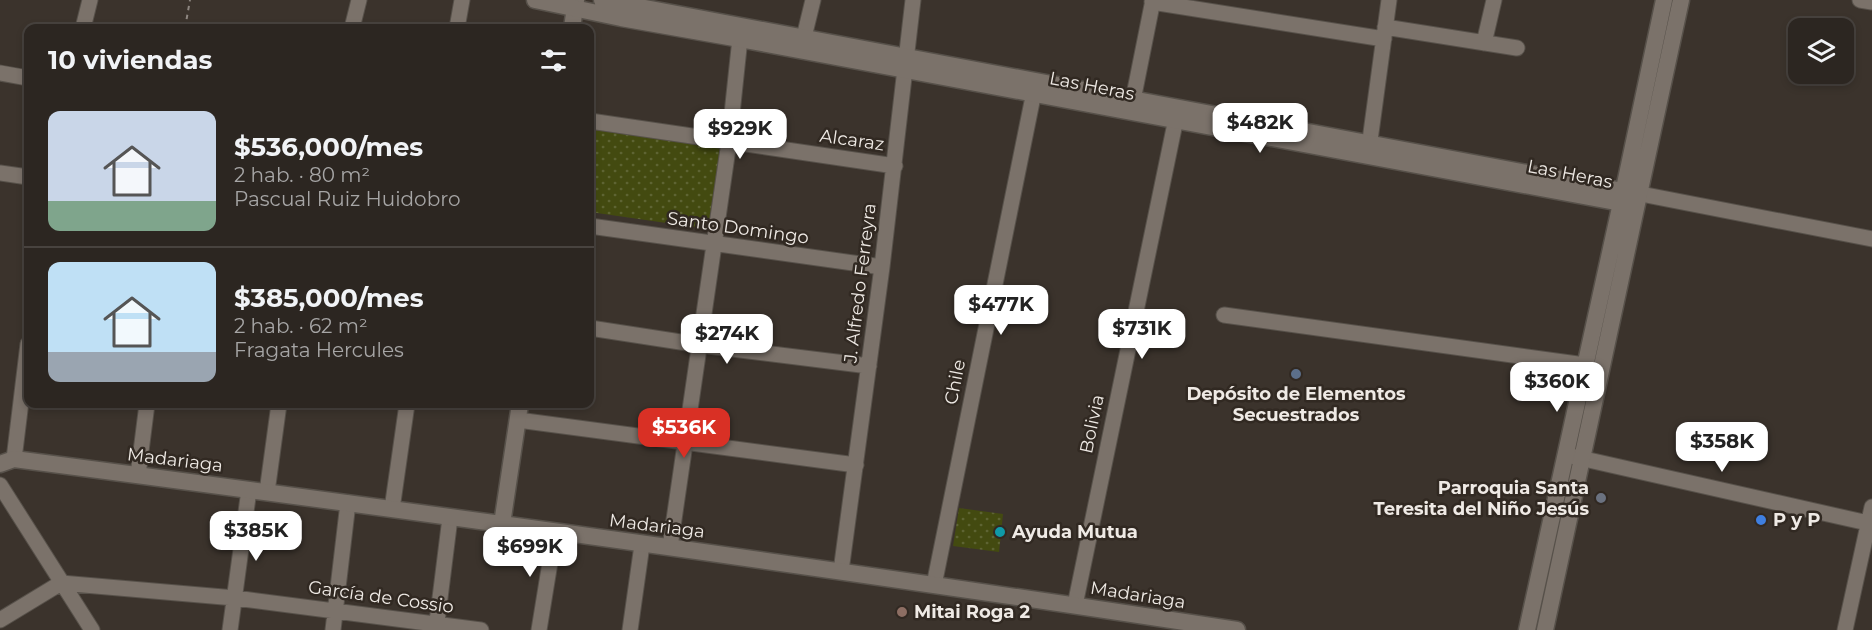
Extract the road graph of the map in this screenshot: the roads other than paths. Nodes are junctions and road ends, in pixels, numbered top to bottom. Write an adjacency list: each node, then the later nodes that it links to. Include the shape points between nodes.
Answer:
1 (90, 0): 16 (street)
2 (359, 0): 17 (street)
3 (462, 0): 18 (street)
4 (536, 0): 14 (main road, Las Heras)
5 (813, 0): 22 (street)
6 (914, 0): 25 (street, J. Alfredo Ferreyra)
7 (1389, 0): 21 (street)
8 (1494, 0): 23 (street)
9 (1664, 0): 38 (main road)
10 (1681, 0): 37 (main road)
11 (1860, 0): 13 (street)
12 (1153, 1): 21 (street); 29 (street)
13 (1872, 2)
14 (575, 5): 15 (main road, Las Heras); 19 (main road)
15 (613, 5): 20 (main road, Las Heras)
16 (84, 24)
17 (353, 24)
18 (458, 24)
19 (573, 24)
20 (741, 32): 22 (main road, Las Heras); 25 (main road, Las Heras); 32 (street)
21 (1384, 33): 23 (street); 33 (street)
22 (804, 37): 25 (main road, Las Heras)
23 (1484, 43): 24 (street)
24 (1517, 48)
25 (906, 64): 28 (main road, Las Heras); 34 (street, J. Alfredo Ferreyra)
26 (0, 73): 27 (street)
27 (24, 77)
28 (1035, 88): 29 (main road, Las Heras); 73 (street, Chile)
29 (1131, 106): 30 (main road, Las Heras)
30 (1177, 115): 33 (main road, Las Heras); 75 (street, Bolivia)
31 (594, 122): 32 (street, Alcaraz)
32 (729, 142): 34 (street, Alcaraz); 41 (street)
33 (1369, 149): 38 (main road, Las Heras)
34 (895, 166): 42 (street, J. Alfredo Ferreyra)
35 (0, 173): 36 (street)
36 (24, 176)
37 (1641, 194): 38 (main road, Las Heras); 40 (street); 55 (main road)
38 (1622, 197): 46 (main road)
39 (594, 227): 41 (street, Santo Domingo)
40 (1872, 238)
41 (714, 244): 42 (street, Santo Domingo); 45 (street)
42 (882, 267): 48 (street, J. Alfredo Ferreyra)
43 (1224, 315): 46 (street)
44 (594, 329): 45 (street)
45 (700, 345): 48 (street); 53 (street)
46 (1584, 365): 54 (main road)
47 (24, 366): 56 (street)
48 (869, 366): 57 (street, J. Alfredo Ferreyra)
49 (146, 408): 58 (street)
50 (278, 408): 61 (street)
51 (406, 408): 64 (street)
52 (519, 412): 53 (street); 66 (main road)
53 (686, 443): 57 (street); 70 (street)
54 (1565, 455): 55 (street); 86 (main road)
55 (1583, 459): 67 (street); 87 (main road)
56 (7, 461): 58 (main road, Madariaga)
57 (856, 465): 71 (street, J. Alfredo Ferreyra)
58 (138, 475): 60 (main road, Madariaga)
59 (0, 485): 72 (street)
60 (249, 490): 61 (main road, Madariaga); 74 (street)
61 (267, 492): 62 (main road, Madariaga)
62 (348, 503): 64 (main road, Madariaga); 76 (street)
63 (1872, 507): 67 (street)
64 (392, 509): 65 (main road, Madariaga)
65 (450, 518): 66 (main road, Madariaga); 78 (street)
66 (502, 524): 68 (main road, Madariaga)
67 (1870, 524): 88 (street)
68 (555, 532): 69 (main road, Madariaga); 83 (street)
69 (642, 544): 70 (main road, Madariaga); 84 (street)
70 (670, 547): 71 (main road, Madariaga)
71 (841, 571): 73 (main road, Madariaga)
72 (61, 583): 74 (street, García de Cossio); 77 (street); 79 (street)
73 (934, 585): 75 (main road, Madariaga)
74 (235, 598): 76 (street, García de Cossio); 80 (street)
75 (1074, 605): 85 (main road, Madariaga)
76 (336, 610): 78 (street, García de Cossio); 81 (street)
77 (0, 620)
78 (436, 627): 82 (street, García de Cossio)
79 (92, 630)
80 (230, 630)
81 (333, 630)
82 (481, 630)
83 (539, 630)
84 (630, 630)
85 (1237, 630)
86 (1527, 630)
87 (1545, 630)
88 (1845, 630)

